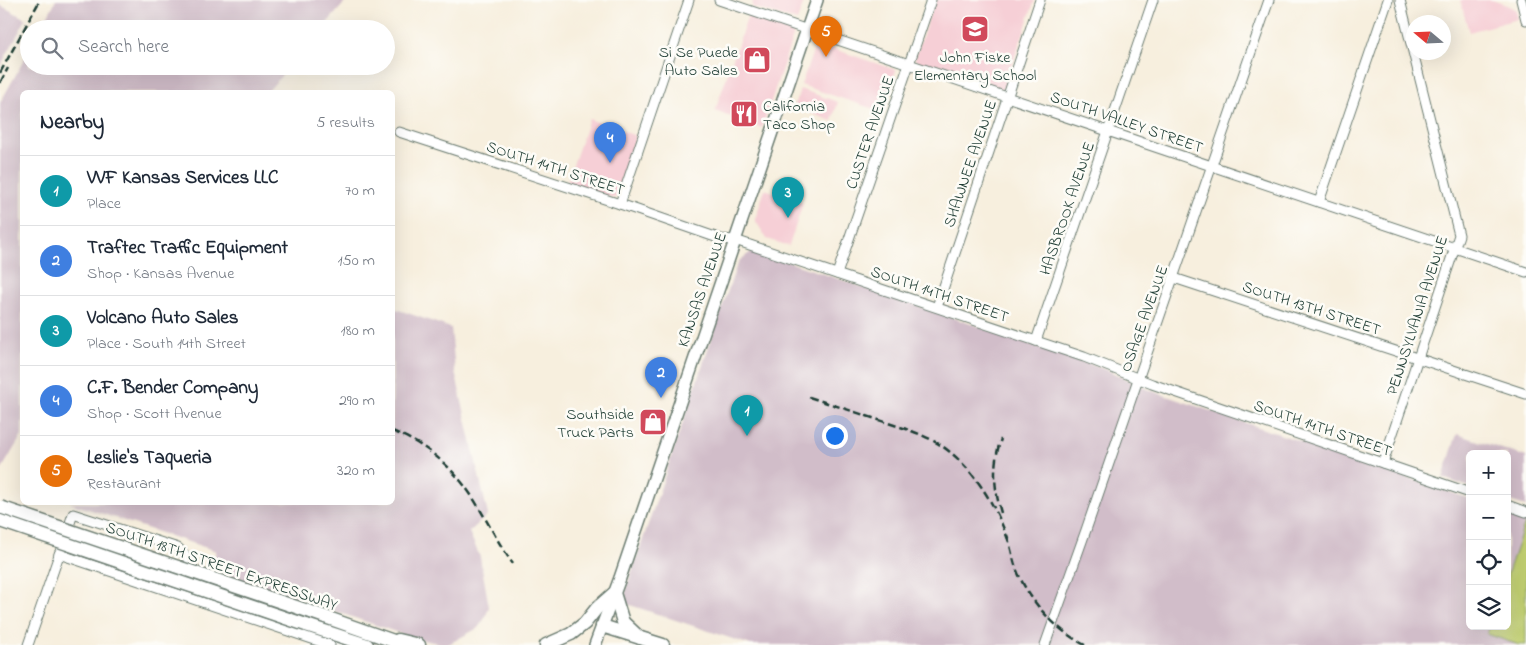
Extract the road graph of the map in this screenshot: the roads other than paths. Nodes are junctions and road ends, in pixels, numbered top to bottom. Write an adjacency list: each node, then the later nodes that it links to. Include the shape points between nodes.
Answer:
1 (689, 0): 19 (street)
2 (719, 0): 12 (street, SOUTH VALLEY STREET)
3 (817, 0): 12 (main road, KANSAS AVENUE)
4 (930, 0): 13 (street, CUSTER AVENUE)
5 (1040, 0): 14 (street, SHAWNEE AVENUE)
6 (1153, 0): 15 (street, HASBROOK AVENUE)
7 (1269, 0): 17 (street, OSAGE AVENUE)
8 (1388, 0): 18 (street)
9 (1400, 0): 21 (street, PENNSYLVANIA AVENUE, via 1459,235)
10 (1522, 1): 11 (street)
11 (1526, 20)
12 (807, 30): 13 (street, SOUTH VALLEY STREET); 20 (main road, KANSAS AVENUE)
13 (909, 64): 14 (street, SOUTH VALLEY STREET); 23 (street, CUSTER AVENUE)
14 (1008, 96): 15 (street, SOUTH VALLEY STREET); 25 (street, SHAWNEE AVENUE)
15 (1108, 131): 17 (street, SOUTH VALLEY STREET); 26 (street, HASBROOK AVENUE)
16 (399, 132): 19 (street, SOUTH 14TH STREET)
17 (1212, 166): 18 (street, SOUTH VALLEY STREET); 24 (street, OSAGE AVENUE)
18 (1319, 202): 21 (street, SOUTH VALLEY STREET)
19 (620, 204): 20 (street, SOUTH 14TH STREET, via 721,239)
20 (735, 240): 23 (street, SOUTH 14TH STREET); 37 (main road, KANSAS AVENUE)
21 (1456, 248): 22 (street, SOUTH VALLEY STREET); 27 (street, PENNSYLVANIA AVENUE)
22 (1526, 272)
23 (837, 274): 25 (street, SOUTH 14TH STREET)
24 (1174, 278): 27 (street, SOUTH 13TH STREET); 28 (street, OSAGE AVENUE)
25 (936, 308): 26 (street, SOUTH 14TH STREET)
26 (1036, 341): 28 (street, SOUTH 14TH STREET)
27 (1419, 359): 29 (street, SOUTH 13TH STREET); 30 (street, PENNSYLVANIA AVENUE)
28 (1138, 378): 30 (street, SOUTH 14TH STREET); 49 (street, OSAGE AVENUE)
29 (1526, 394)
30 (1384, 464): 31 (street, SOUTH 14TH STREET)
31 (1466, 492)
32 (1511, 506): 34 (street)
33 (0, 507): 40 (highway, SOUTH 18TH STREET EXPRESSWAY, bridge)
34 (1526, 512)
35 (0, 521): 43 (highway, SOUTH 18TH STREET EXPRESSWAY, bridge)
36 (59, 554): 40 (street, via 73,514 178,548 190,560 194,574); 41 (street); 42 (street)
37 (614, 594): 38 (main road, KANSAS AVENUE); 39 (highway, via 623,622); 46 (highway, via 572,634)
38 (602, 626): 39 (highway); 47 (main road, KANSAS AVENUE)
39 (640, 638): 48 (highway)
40 (393, 642): 44 (highway, SOUTH 18TH STREET EXPRESSWAY); 45 (highway, via 404,640)
41 (28, 645)
42 (330, 645)
43 (367, 645)
44 (405, 645)
45 (420, 645)
46 (546, 645)
47 (595, 645)
48 (663, 645)
49 (1045, 645)

